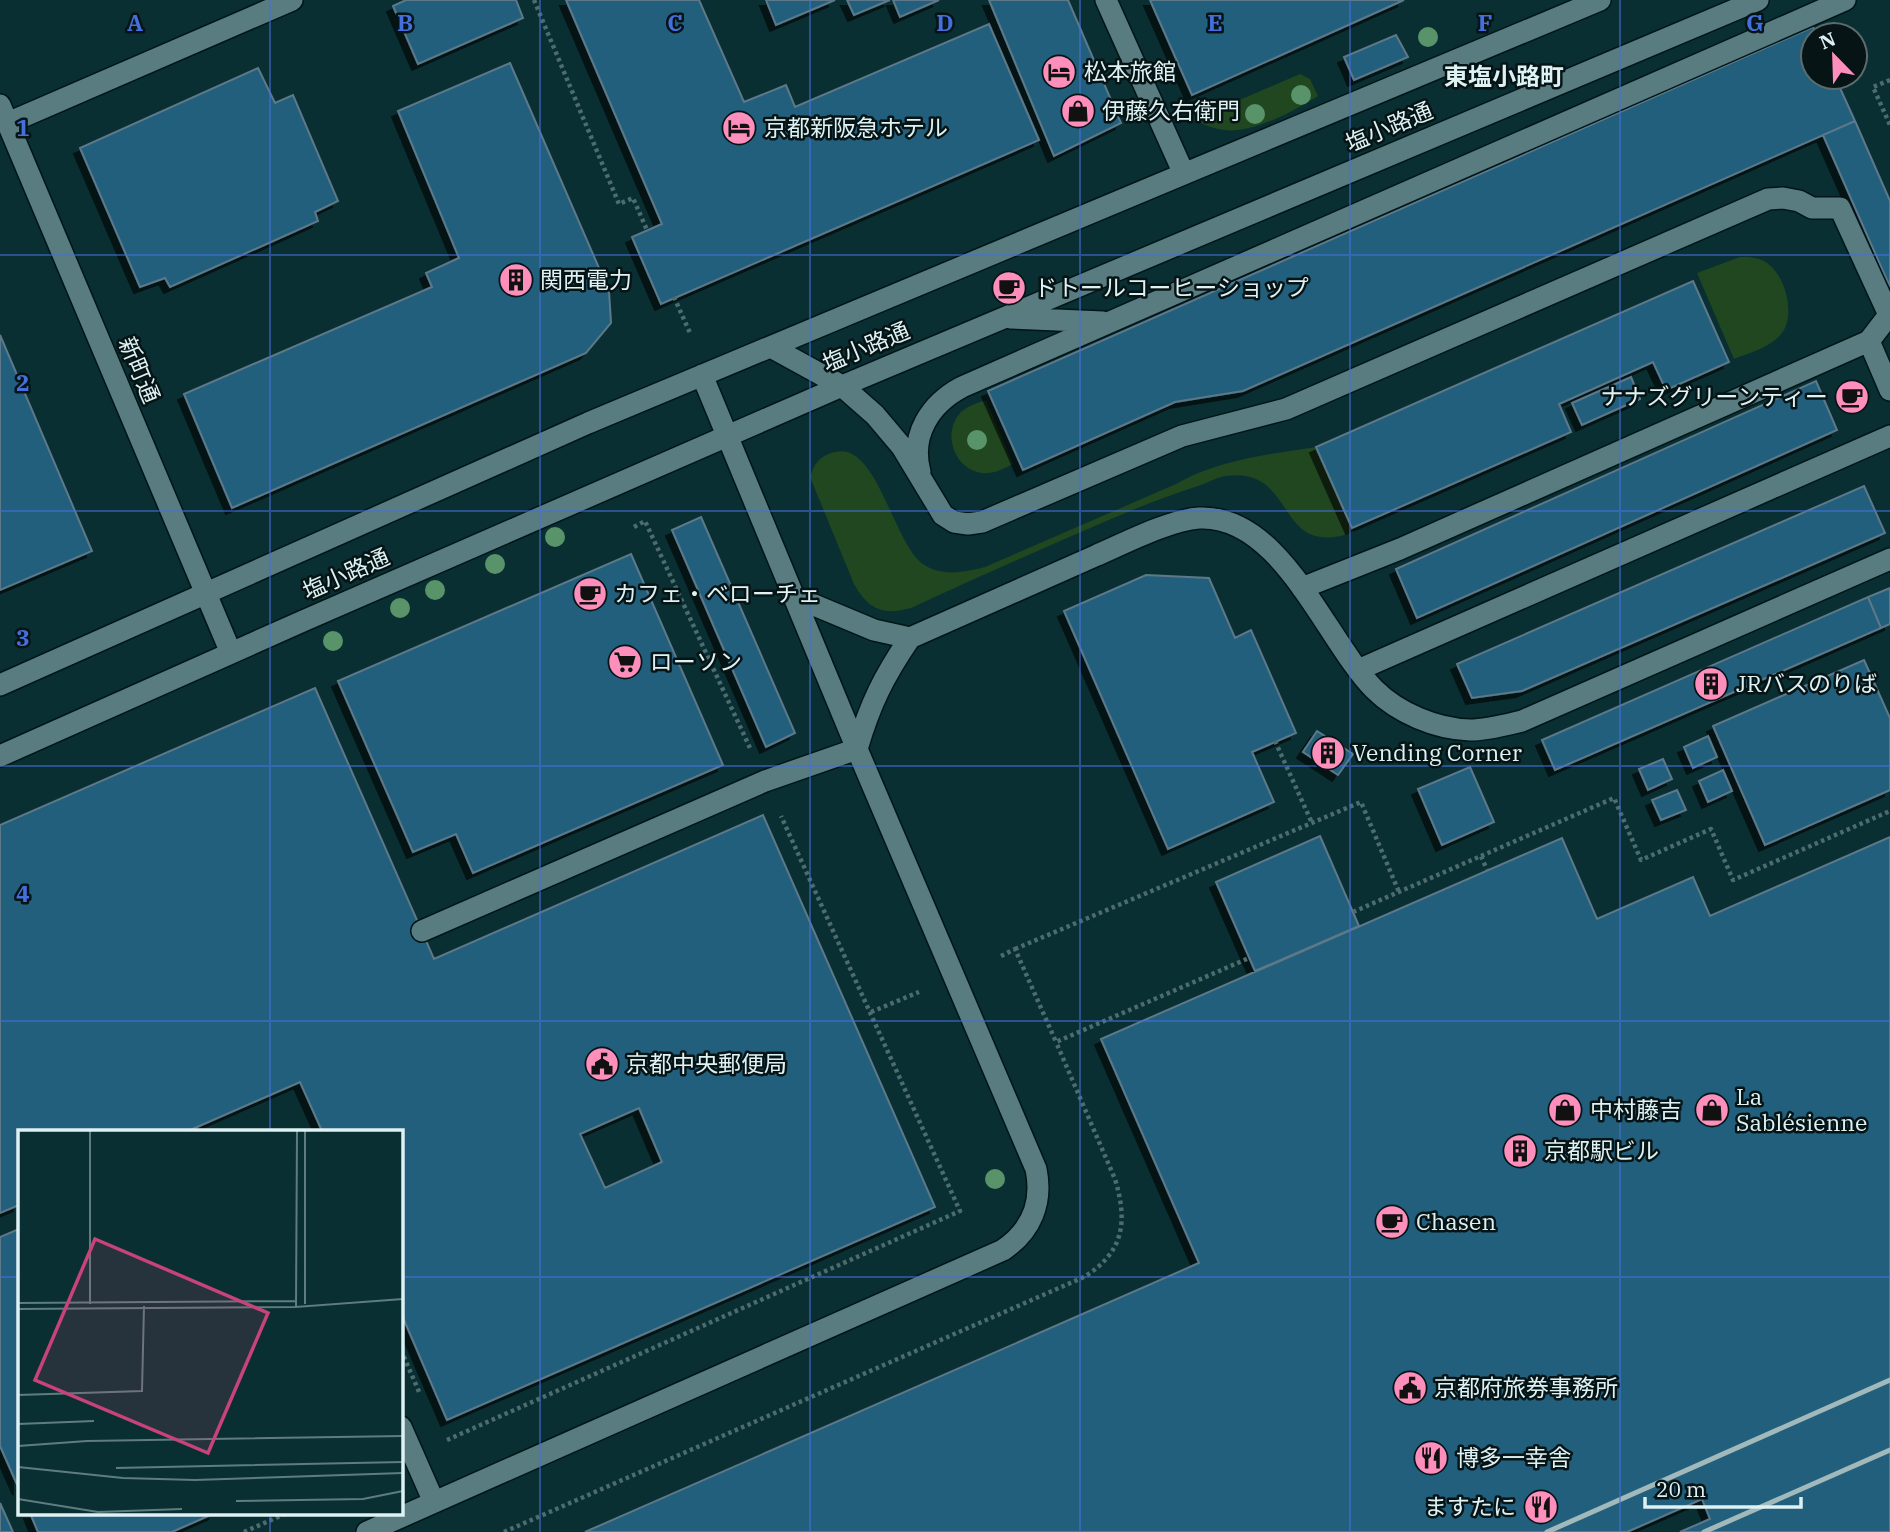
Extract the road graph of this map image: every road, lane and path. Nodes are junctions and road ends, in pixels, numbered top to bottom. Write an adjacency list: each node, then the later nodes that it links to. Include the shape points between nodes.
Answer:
1 (292, 0): 8 (street)
2 (534, 0): 11 (path, via 619,204 633,198)
3 (1105, 0): 10 (street)
4 (1600, 0): 10 (street, 塩小路通)
5 (1758, 0): 13 (street, 塩小路通)
6 (1845, 0): 14 (street)
7 (1890, 80): 9 (path, via 1873,87)
8 (4, 114): 26 (street, 新町通)
9 (1890, 125)
10 (1184, 174): 17 (street, 塩小路通)
11 (647, 230)
12 (674, 297): 15 (path)
13 (1004, 318): 14 (street); 19 (street, 塩小路通)
14 (1109, 322): 23 (street, via 970,383 935,406 919,435 919,469)
15 (690, 333)
16 (1869, 341): 20 (street); 23 (street, via 1889,315 1840,208 1768,199 1286,409 1182,436 982,522 954,522 943,515); 25 (street)
17 (771, 347): 18 (street, 塩小路通); 19 (street)
18 (702, 375): 21 (street); 26 (street, 塩小路通)
19 (842, 386): 21 (street, 塩小路通); 23 (street, via 875,415)
20 (1890, 390)
21 (728, 435): 27 (street); 29 (street, 塩小路通)
22 (1890, 436): 30 (street)
23 (925, 484)
24 (1890, 559): 30 (street, via 1534,716 1497,727 1470,730 1420,719 1375,690)
25 (1302, 588): 28 (street, via 1261,540 1215,519 1198,518 1130,541); 30 (street)
26 (205, 593): 29 (street, 新町通); 31 (street, 塩小路通)
27 (794, 597): 28 (street, via 874,630); 33 (street)
28 (910, 638): 33 (street, via 872,701)
29 (231, 653): 34 (street, 塩小路通)
30 (1358, 670)
31 (0, 685)
32 (1276, 741): 36 (path)
33 (858, 749): 41 (street, via 765,781); 49 (street, via 1037,1169 1039,1196 1031,1222 1003,1250)
34 (0, 756)
35 (1890, 811): 37 (path, via 1733,880 1711,829 1641,860 1614,798)
36 (1312, 823): 39 (path, via 1361,802); 42 (path)
37 (1481, 856): 38 (path); 39 (path)
38 (1487, 870)
39 (1399, 891): 40 (path)
40 (1353, 912)
41 (422, 931)
42 (1015, 949): 43 (path); 46 (path)
43 (1001, 956)
44 (1249, 958): 46 (path)
45 (921, 991): 48 (path, via 872,1012 960,1212)
46 (1056, 1042): 53 (path, via 1122,1201 1120,1235 1102,1263 1084,1277)
47 (402, 1429): 48 (street)
48 (413, 1456): 49 (street)
49 (434, 1502): 52 (street)
50 (285, 1514): 51 (path)
51 (244, 1532)
52 (367, 1532)
53 (504, 1532)

